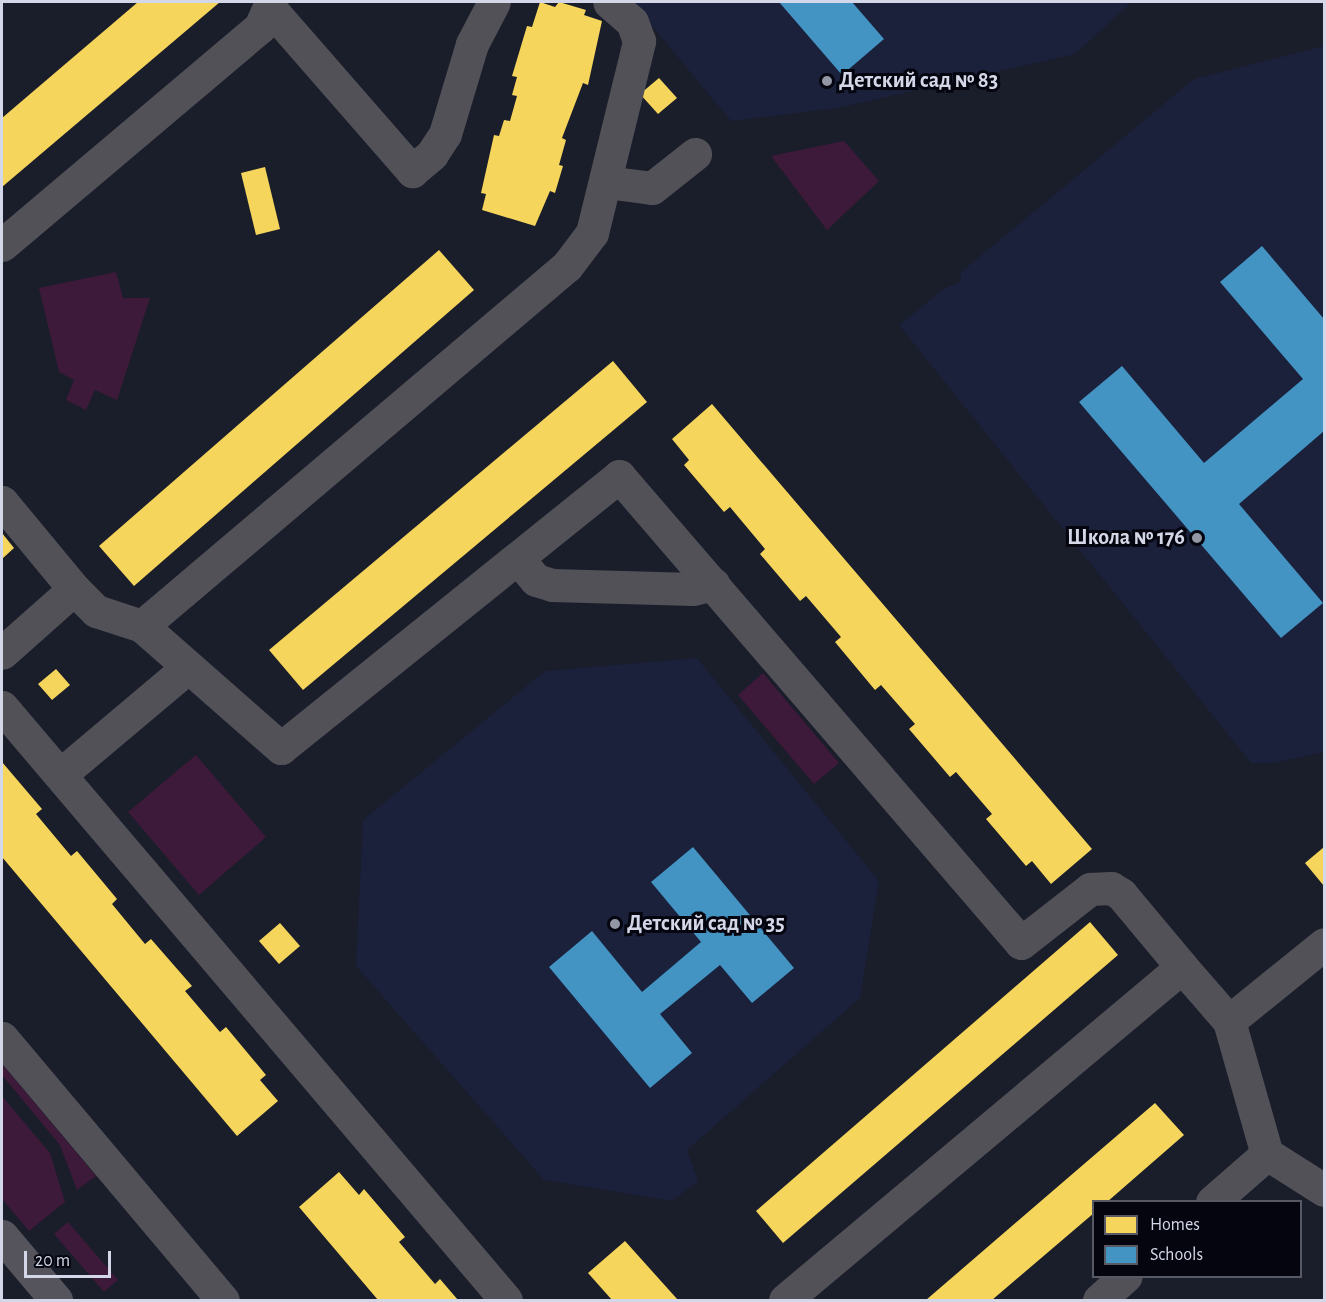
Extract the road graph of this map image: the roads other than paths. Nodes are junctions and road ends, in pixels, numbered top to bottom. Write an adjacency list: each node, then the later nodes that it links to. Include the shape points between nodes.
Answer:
1 (494, 2): 3 (street, via 472,44 445,134 432,154 412,171)
2 (609, 2): 5 (street, via 632,22 639,41)
3 (269, 4): 6 (street, via 260,27)
4 (695, 154): 5 (street, via 652,188)
5 (606, 182): 11 (street, via 592,233 567,266)
6 (2, 245)
7 (2, 502): 10 (street)
8 (519, 560): 9 (street, via 536,580 552,585 693,589); 9 (street, via 619,476); 13 (street, via 281,747)
9 (713, 584): 17 (street, via 1021,943 1090,889 1111,888 1121,894)
10 (74, 589): 11 (street, via 96,611); 12 (street)
11 (142, 626): 13 (street)
12 (2, 653)
13 (188, 667): 15 (street)
14 (2, 707): 15 (street)
15 (61, 774): 27 (street)
16 (1324, 944): 18 (street)
17 (1182, 967): 18 (street); 28 (street)
18 (1229, 1022): 20 (street)
19 (2, 1038): 26 (street)
20 (1267, 1154): 21 (street); 22 (street)
21 (1323, 1186)
22 (1214, 1200)
23 (2, 1236): 25 (main road)
24 (1124, 1278): 29 (street)
25 (56, 1300)
26 (223, 1300)
27 (506, 1300)
28 (785, 1300)
29 (1099, 1300)

